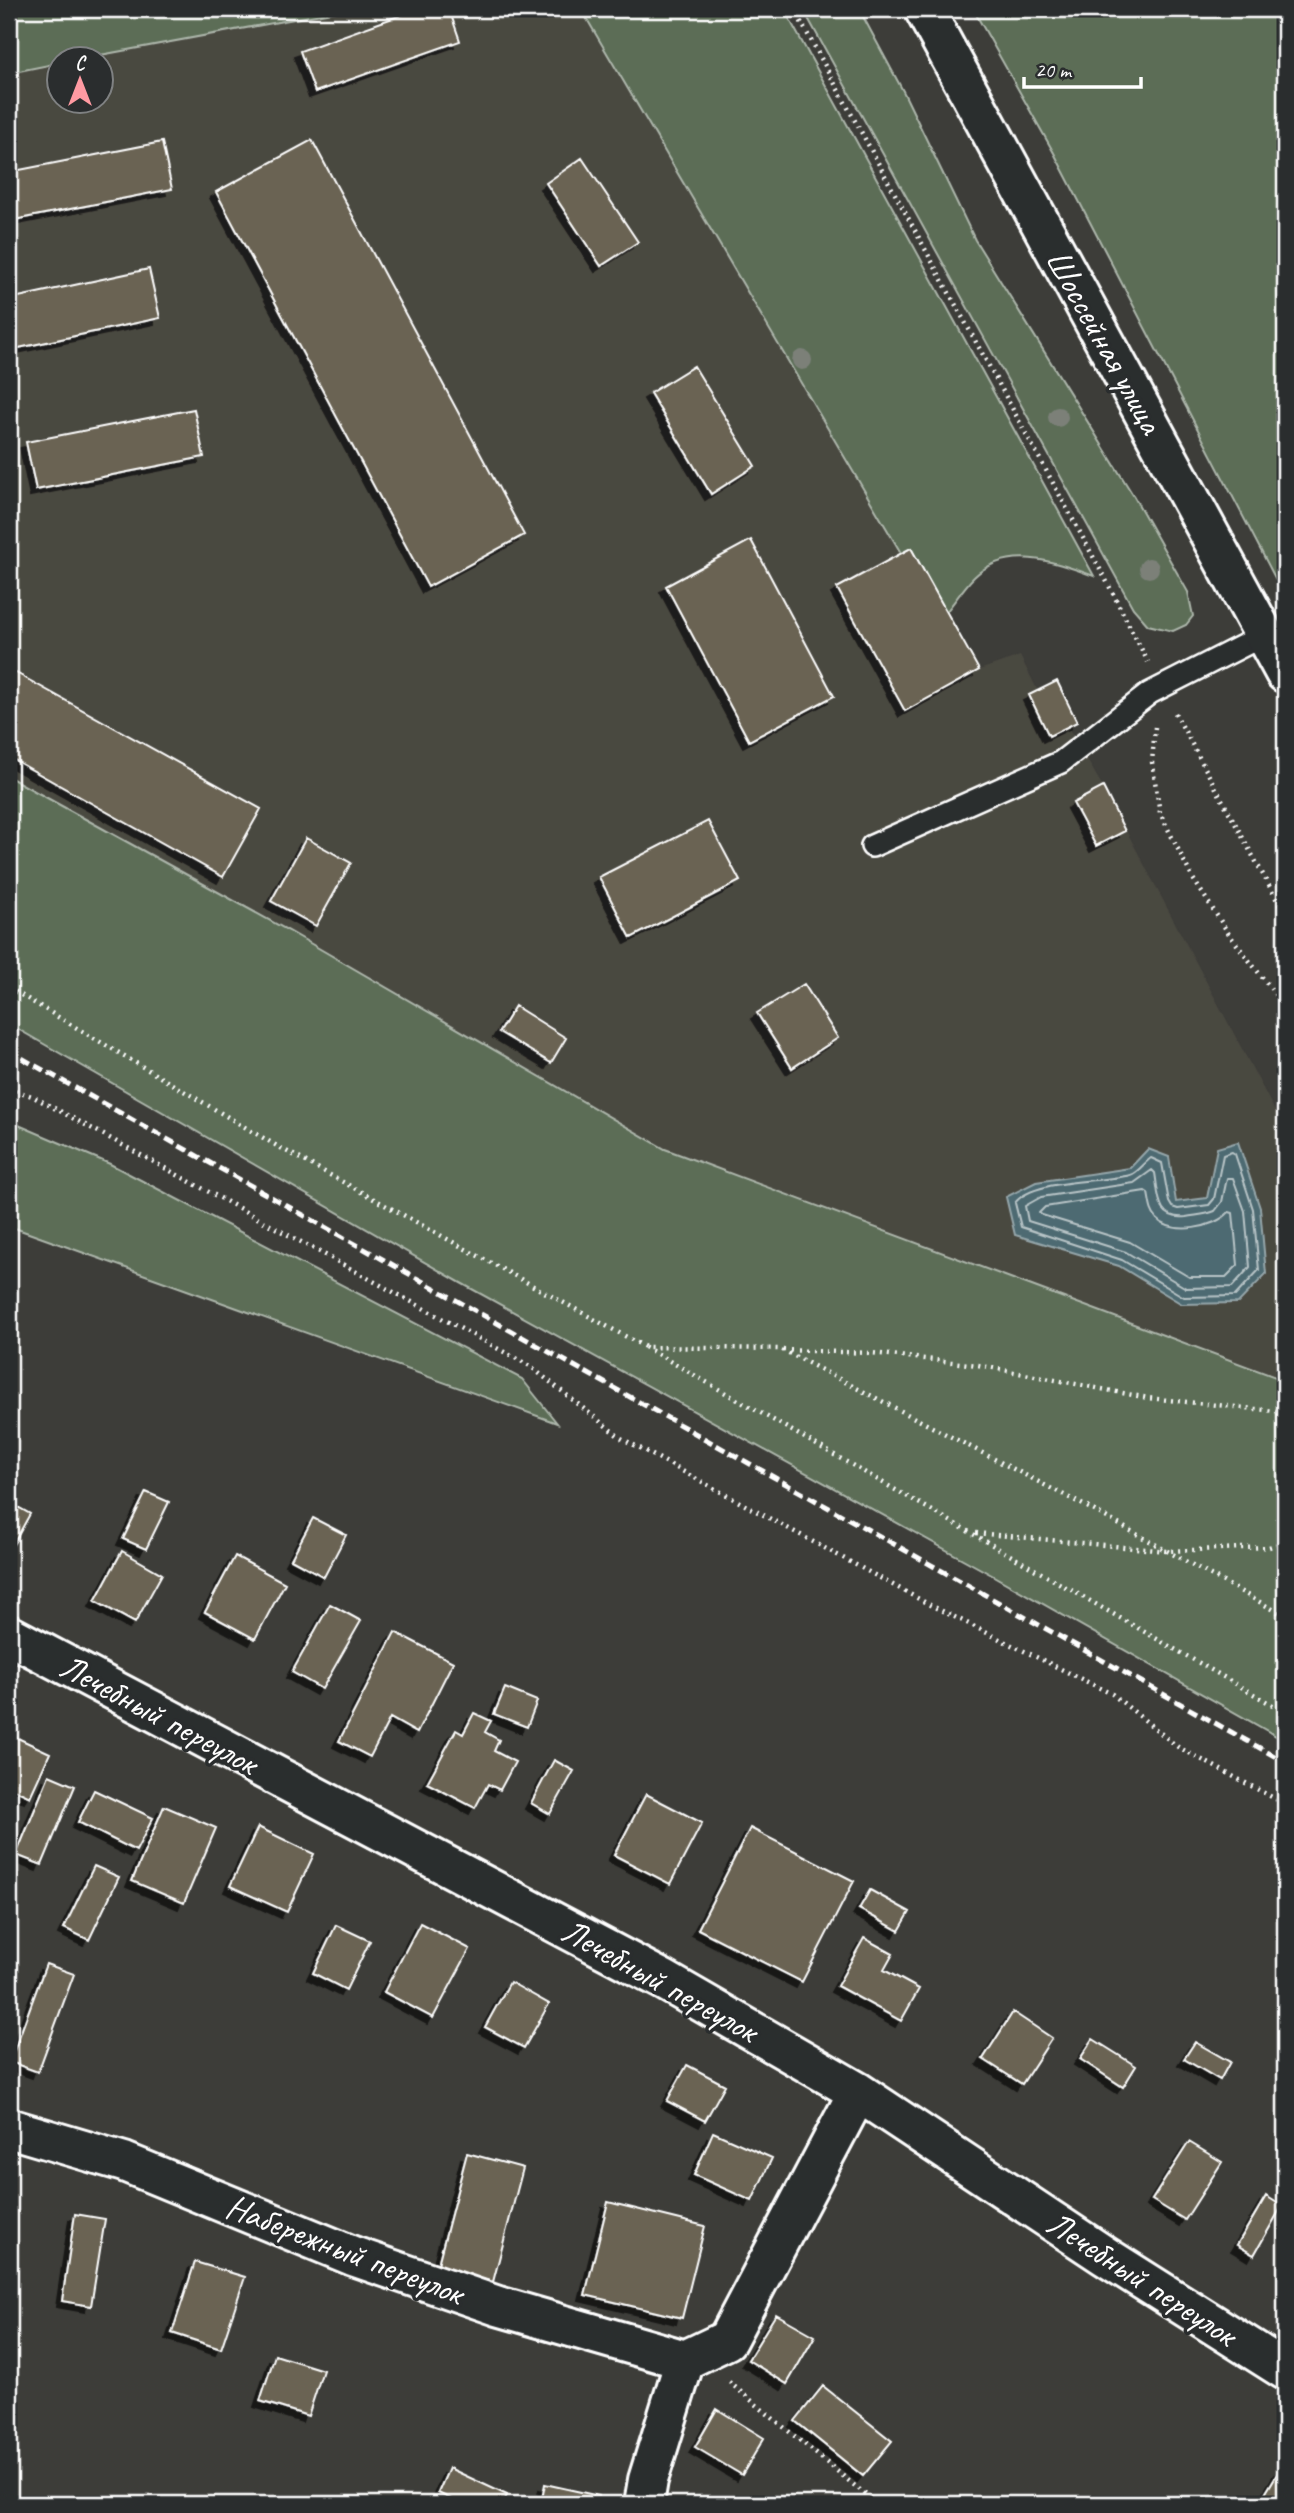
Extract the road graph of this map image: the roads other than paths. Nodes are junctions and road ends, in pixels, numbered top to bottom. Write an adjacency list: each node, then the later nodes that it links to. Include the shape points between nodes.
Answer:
1 (924, 9): 2 (street, Шоссейная улица)
2 (1264, 635): 3 (street, Шоссейная улица); 4 (lane, via 1150,693 1061,762)
3 (1285, 673)
4 (872, 846)
5 (9, 1634): 6 (street, Лечебный переулок, via 662,1979)
6 (858, 2092): 8 (street, via 727,2340); 9 (street, Лечебный переулок)
7 (9, 2128): 8 (street, Набережный переулок, via 124,2162 353,2256 485,2302)
8 (691, 2357): 10 (street)
9 (1285, 2370)
10 (644, 2504)

